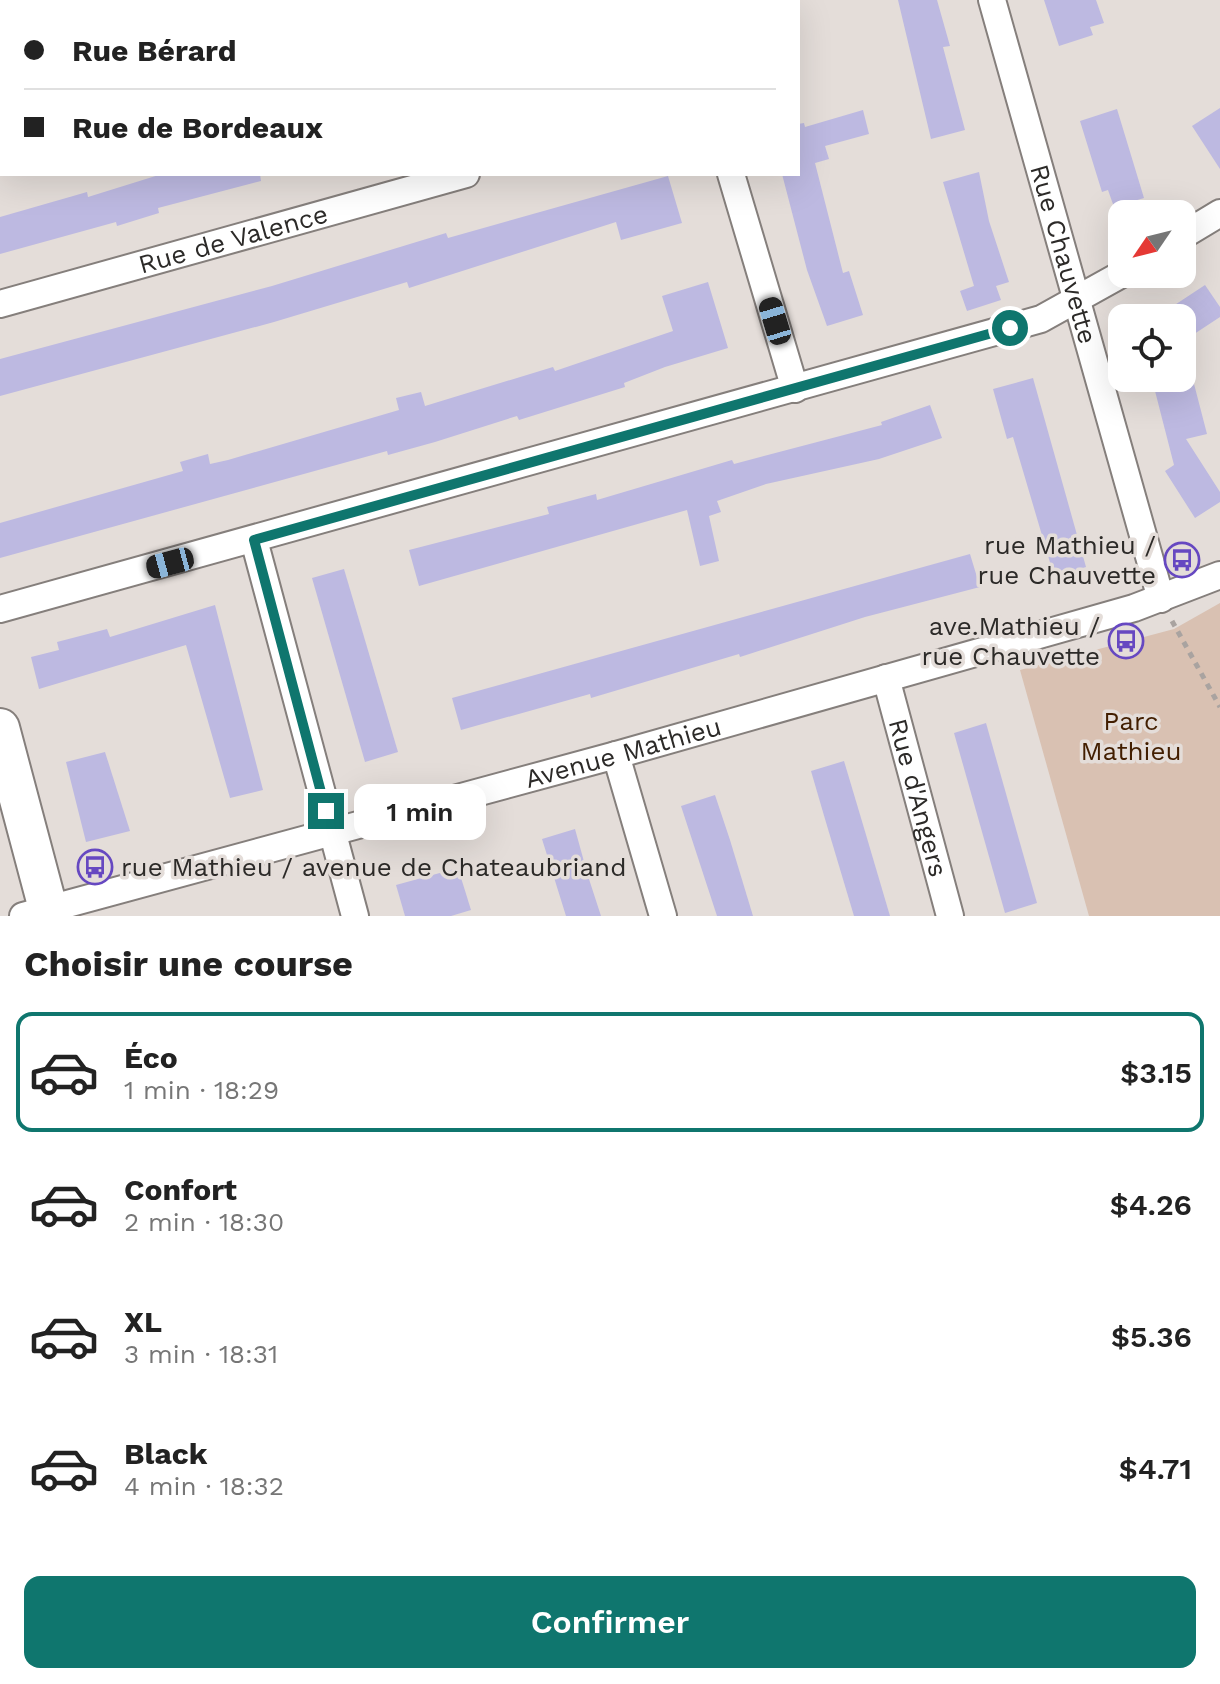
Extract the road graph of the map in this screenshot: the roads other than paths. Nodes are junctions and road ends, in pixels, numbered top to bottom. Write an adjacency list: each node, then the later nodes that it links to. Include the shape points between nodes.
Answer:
1 (992, 0): 7 (street, Rue Chauvette)
2 (459, 176): 8 (street, Rue de Valence)
3 (732, 176): 9 (street)
4 (1220, 213): 5 (street)
5 (1196, 228)
6 (1108, 283): 7 (street)
7 (1075, 303): 9 (street, via 1041,319); 12 (street, Rue Chauvette)
8 (0, 304)
9 (795, 389): 10 (street)
10 (254, 540): 13 (street); 17 (street)
11 (1220, 575): 12 (street, Avenue Mathieu)
12 (1161, 599): 14 (street, Avenue Mathieu)
13 (0, 609)
14 (886, 678): 16 (street, Avenue Mathieu); 21 (street, Rue d'Angers)
15 (0, 728): 18 (street)
16 (616, 755): 17 (street, Avenue Mathieu); 20 (street)
17 (331, 833): 18 (street, Avenue Mathieu); 19 (street)
18 (40, 914)
19 (355, 916)
20 (663, 916)
21 (950, 916)

